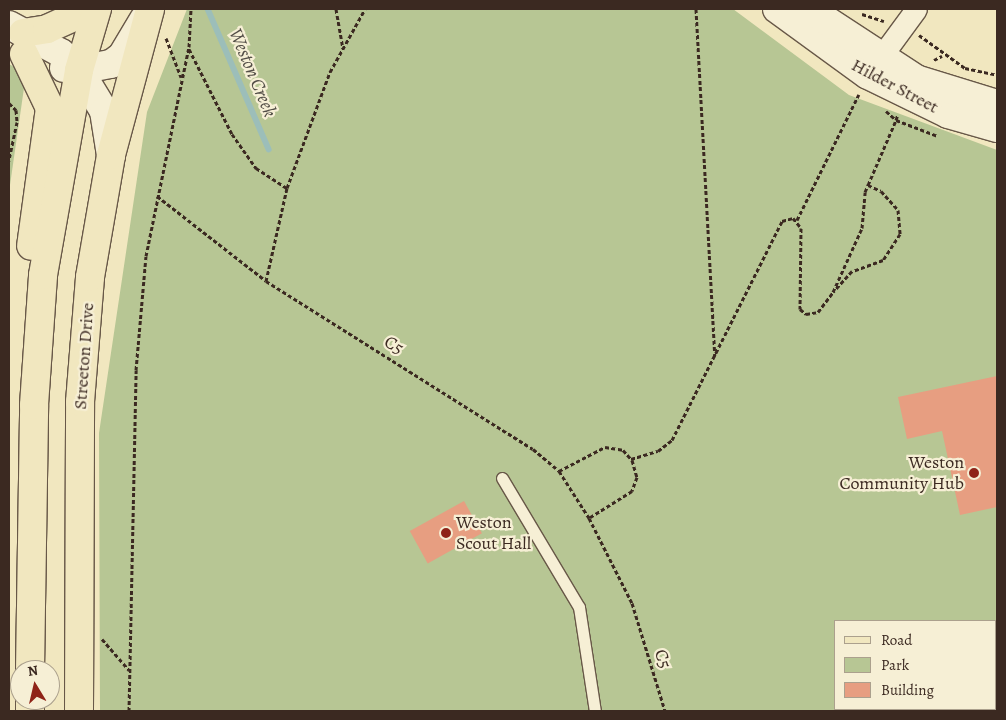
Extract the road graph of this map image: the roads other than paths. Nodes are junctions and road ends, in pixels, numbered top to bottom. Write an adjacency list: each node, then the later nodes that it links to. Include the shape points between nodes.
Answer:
1 (91, 9): 7 (main road)
2 (97, 9): 9 (main road)
3 (150, 9): 9 (street, via 122,56 111,64); 13 (main road, Streeton Drive)
4 (777, 9): 8 (street, Hilder Street)
5 (808, 9): 8 (street, Hilder Street)
6 (910, 16): 8 (street)
7 (16, 39): 9 (street, via 61,53); 14 (main road, via 50,108 30,243)
8 (873, 67): 10 (street, Hilder Street)
9 (79, 70): 13 (street, via 104,111); 14 (main road)
10 (911, 87): 11 (street, Hilder Street); 12 (street, Hilder Street)
11 (997, 104)
12 (997, 128)
13 (111, 154): 17 (main road, Streeton Drive, via 90,277 80,402)
14 (43, 275): 16 (main road, via 34,405)
15 (502, 478): 18 (lane, via 579,607)
16 (30, 660)
17 (79, 711)
18 (595, 711)

